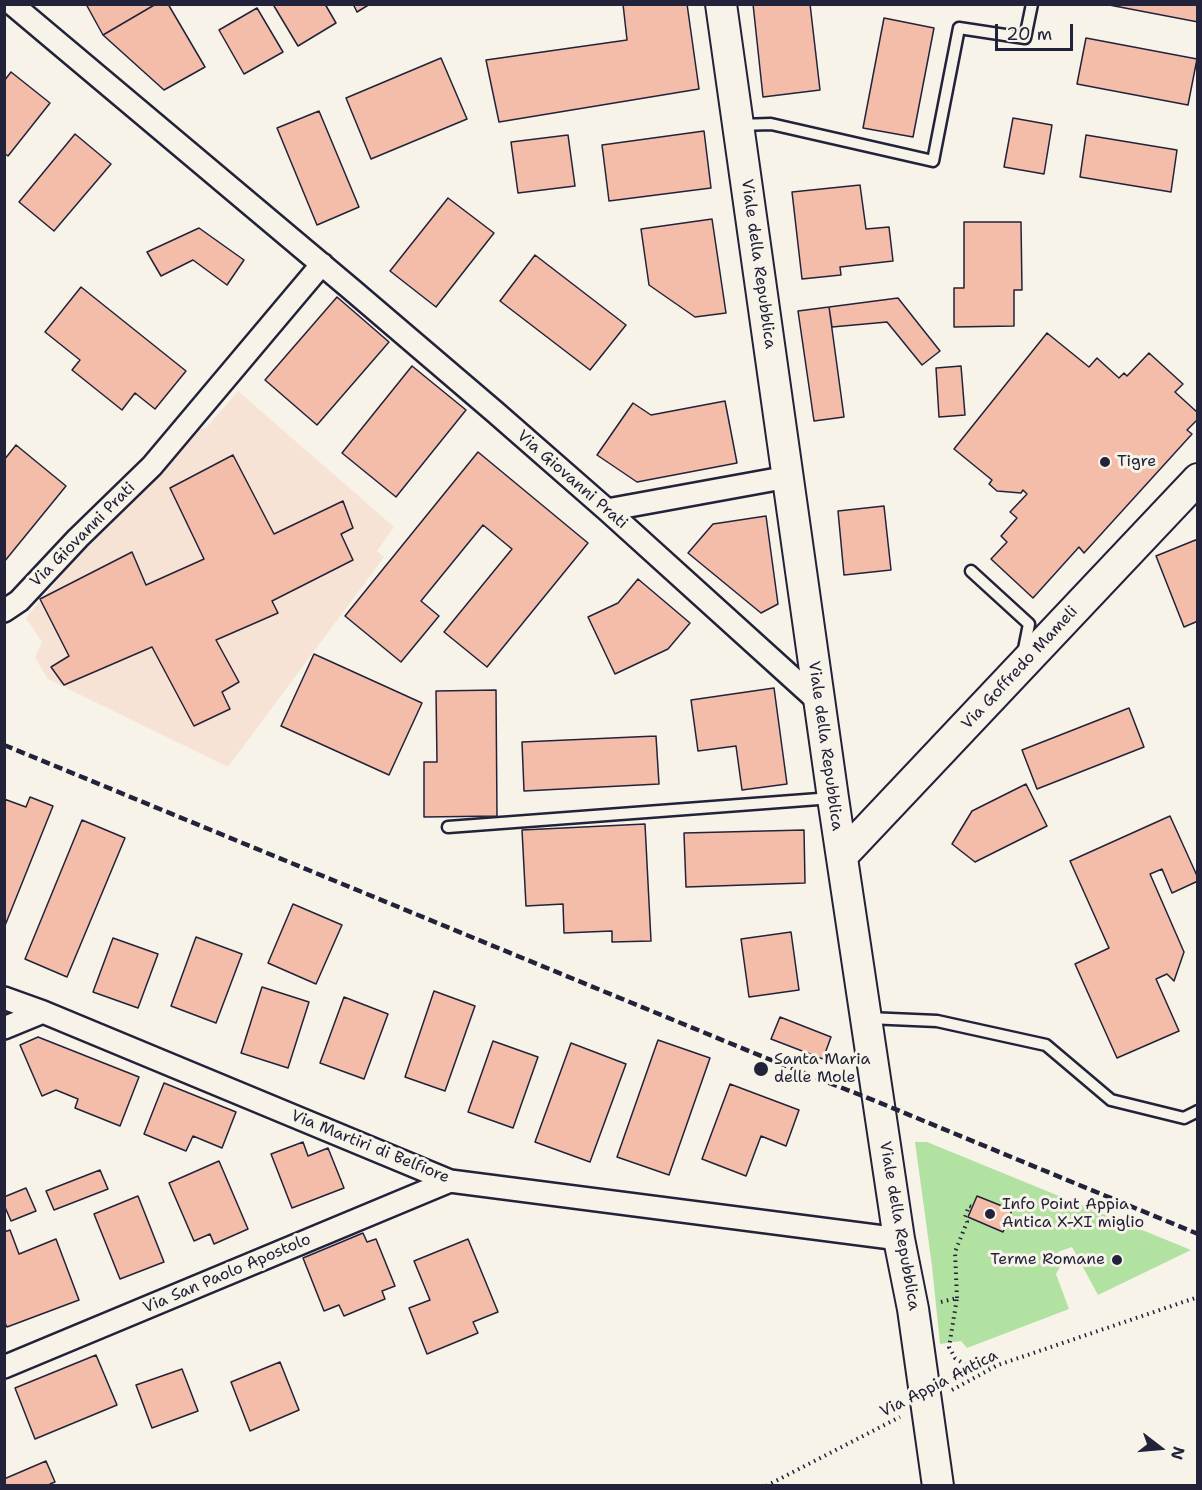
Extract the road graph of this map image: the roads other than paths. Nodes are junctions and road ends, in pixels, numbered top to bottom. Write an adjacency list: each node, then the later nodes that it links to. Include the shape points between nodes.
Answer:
1 (12, 4): 5 (street, Via Giovanni Prati)
2 (721, 4): 4 (street, Viale della Repubblica)
3 (1032, 4): 4 (lane, via 1025,38 959,28 933,161 771,124)
4 (739, 125): 6 (street, Viale della Repubblica)
5 (322, 264): 8 (street, Via Giovanni Prati); 10 (street, Via Giovanni Prati, via 152,466 19,601)
6 (788, 477): 8 (street); 12 (street, Viale della Repubblica)
7 (1197, 479): 11 (street, Via Goffredo Mameli)
8 (607, 510): 12 (street, Via Giovanni Prati)
9 (971, 571): 11 (lane, via 1029,624)
10 (4, 610)
11 (1020, 669): 15 (street, Via Goffredo Mameli)
12 (818, 701): 13 (street, Viale della Repubblica)
13 (832, 798): 14 (lane); 15 (street, Viale della Repubblica)
14 (448, 827)
15 (842, 856): 18 (street, Viale della Repubblica)
16 (4, 998): 17 (street, Via Martiri di Belfiore)
17 (43, 1012): 19 (street); 21 (street, Via Martiri di Belfiore)
18 (866, 1018): 20 (lane, via 937,1021 1046,1045 1111,1100 1184,1118); 22 (street, Viale della Repubblica)
19 (4, 1028)
20 (1197, 1111)
21 (450, 1181): 22 (street, Via Martiri di Belfiore); 23 (street, Via San Paolo Apostolo)
22 (899, 1239): 24 (street, Viale della Repubblica)
23 (4, 1366)
24 (938, 1485)

